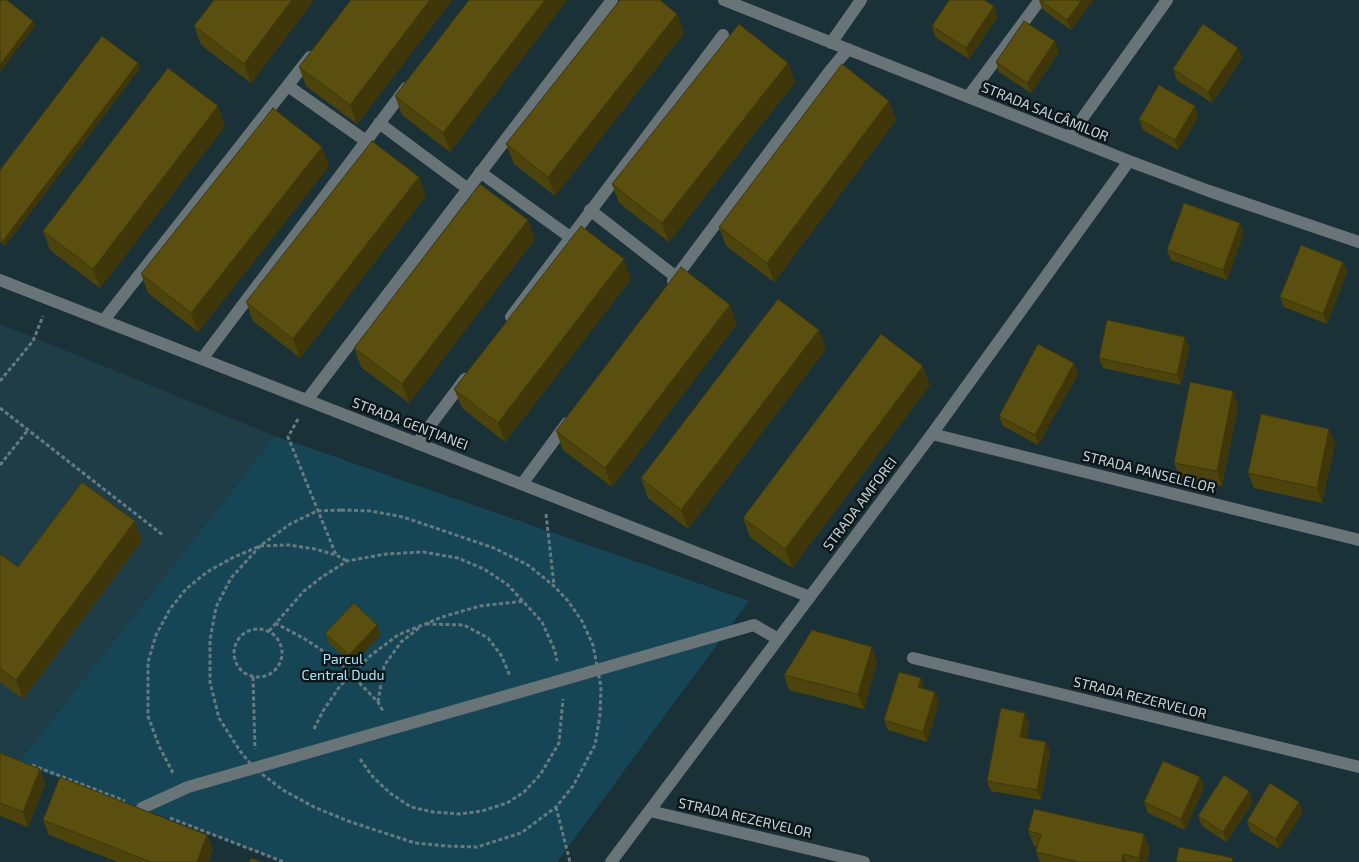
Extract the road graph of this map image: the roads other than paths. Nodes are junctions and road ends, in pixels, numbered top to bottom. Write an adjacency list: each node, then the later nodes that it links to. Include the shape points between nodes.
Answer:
1 (612, 0): 17 (street)
2 (724, 0): 7 (street, STRADA SALCÂMILOR)
3 (861, 0): 7 (street)
4 (1040, 0): 12 (street)
5 (1166, 0): 14 (street)
6 (723, 34): 19 (street)
7 (831, 43): 9 (street, STRADA SALCÂMILOR)
8 (318, 47): 11 (street)
9 (848, 49): 12 (street, STRADA SALCÂMILOR); 22 (street)
10 (414, 77): 13 (street)
11 (288, 86): 15 (street); 25 (street)
12 (968, 97): 14 (street, STRADA SALCÂMILOR)
13 (380, 123): 15 (street); 18 (street)
14 (1069, 137): 16 (street, STRADA SALCÂMILOR)
15 (366, 141): 27 (street)
16 (1129, 161): 21 (street, STRADA SALCÂMILOR); 31 (street, STRADA AMFOREI)
17 (480, 172): 18 (street); 20 (street)
18 (468, 189): 29 (street)
19 (590, 210): 20 (street); 22 (street)
20 (570, 237): 26 (street)
21 (1359, 242)
22 (676, 277): 24 (street)
23 (0, 280): 25 (street, STRADA GENȚIANEI)
24 (664, 293)
25 (104, 320): 27 (street, STRADA GENȚIANEI)
26 (506, 324)
27 (202, 359): 29 (street, STRADA GENȚIANEI)
28 (470, 372): 32 (street)
29 (307, 400): 32 (street, STRADA GENȚIANEI)
30 (575, 412): 33 (street)
31 (932, 434): 34 (street, STRADA PANSELELOR); 35 (street, STRADA AMFOREI)
32 (417, 443): 33 (street, STRADA GENȚIANEI)
33 (522, 484): 35 (street, STRADA GENȚIANEI)
34 (1359, 540)
35 (810, 597): 36 (street, STRADA AMFOREI)
36 (778, 639): 39 (street, via 754,625 310,752 255,763); 40 (street, STRADA AMFOREI)
37 (913, 658): 38 (street, STRADA REZERVELOR)
38 (1359, 767)
39 (142, 808)
40 (650, 811): 41 (street, STRADA AMFOREI); 42 (street, STRADA REZERVELOR)
41 (611, 862)
42 (864, 862)

